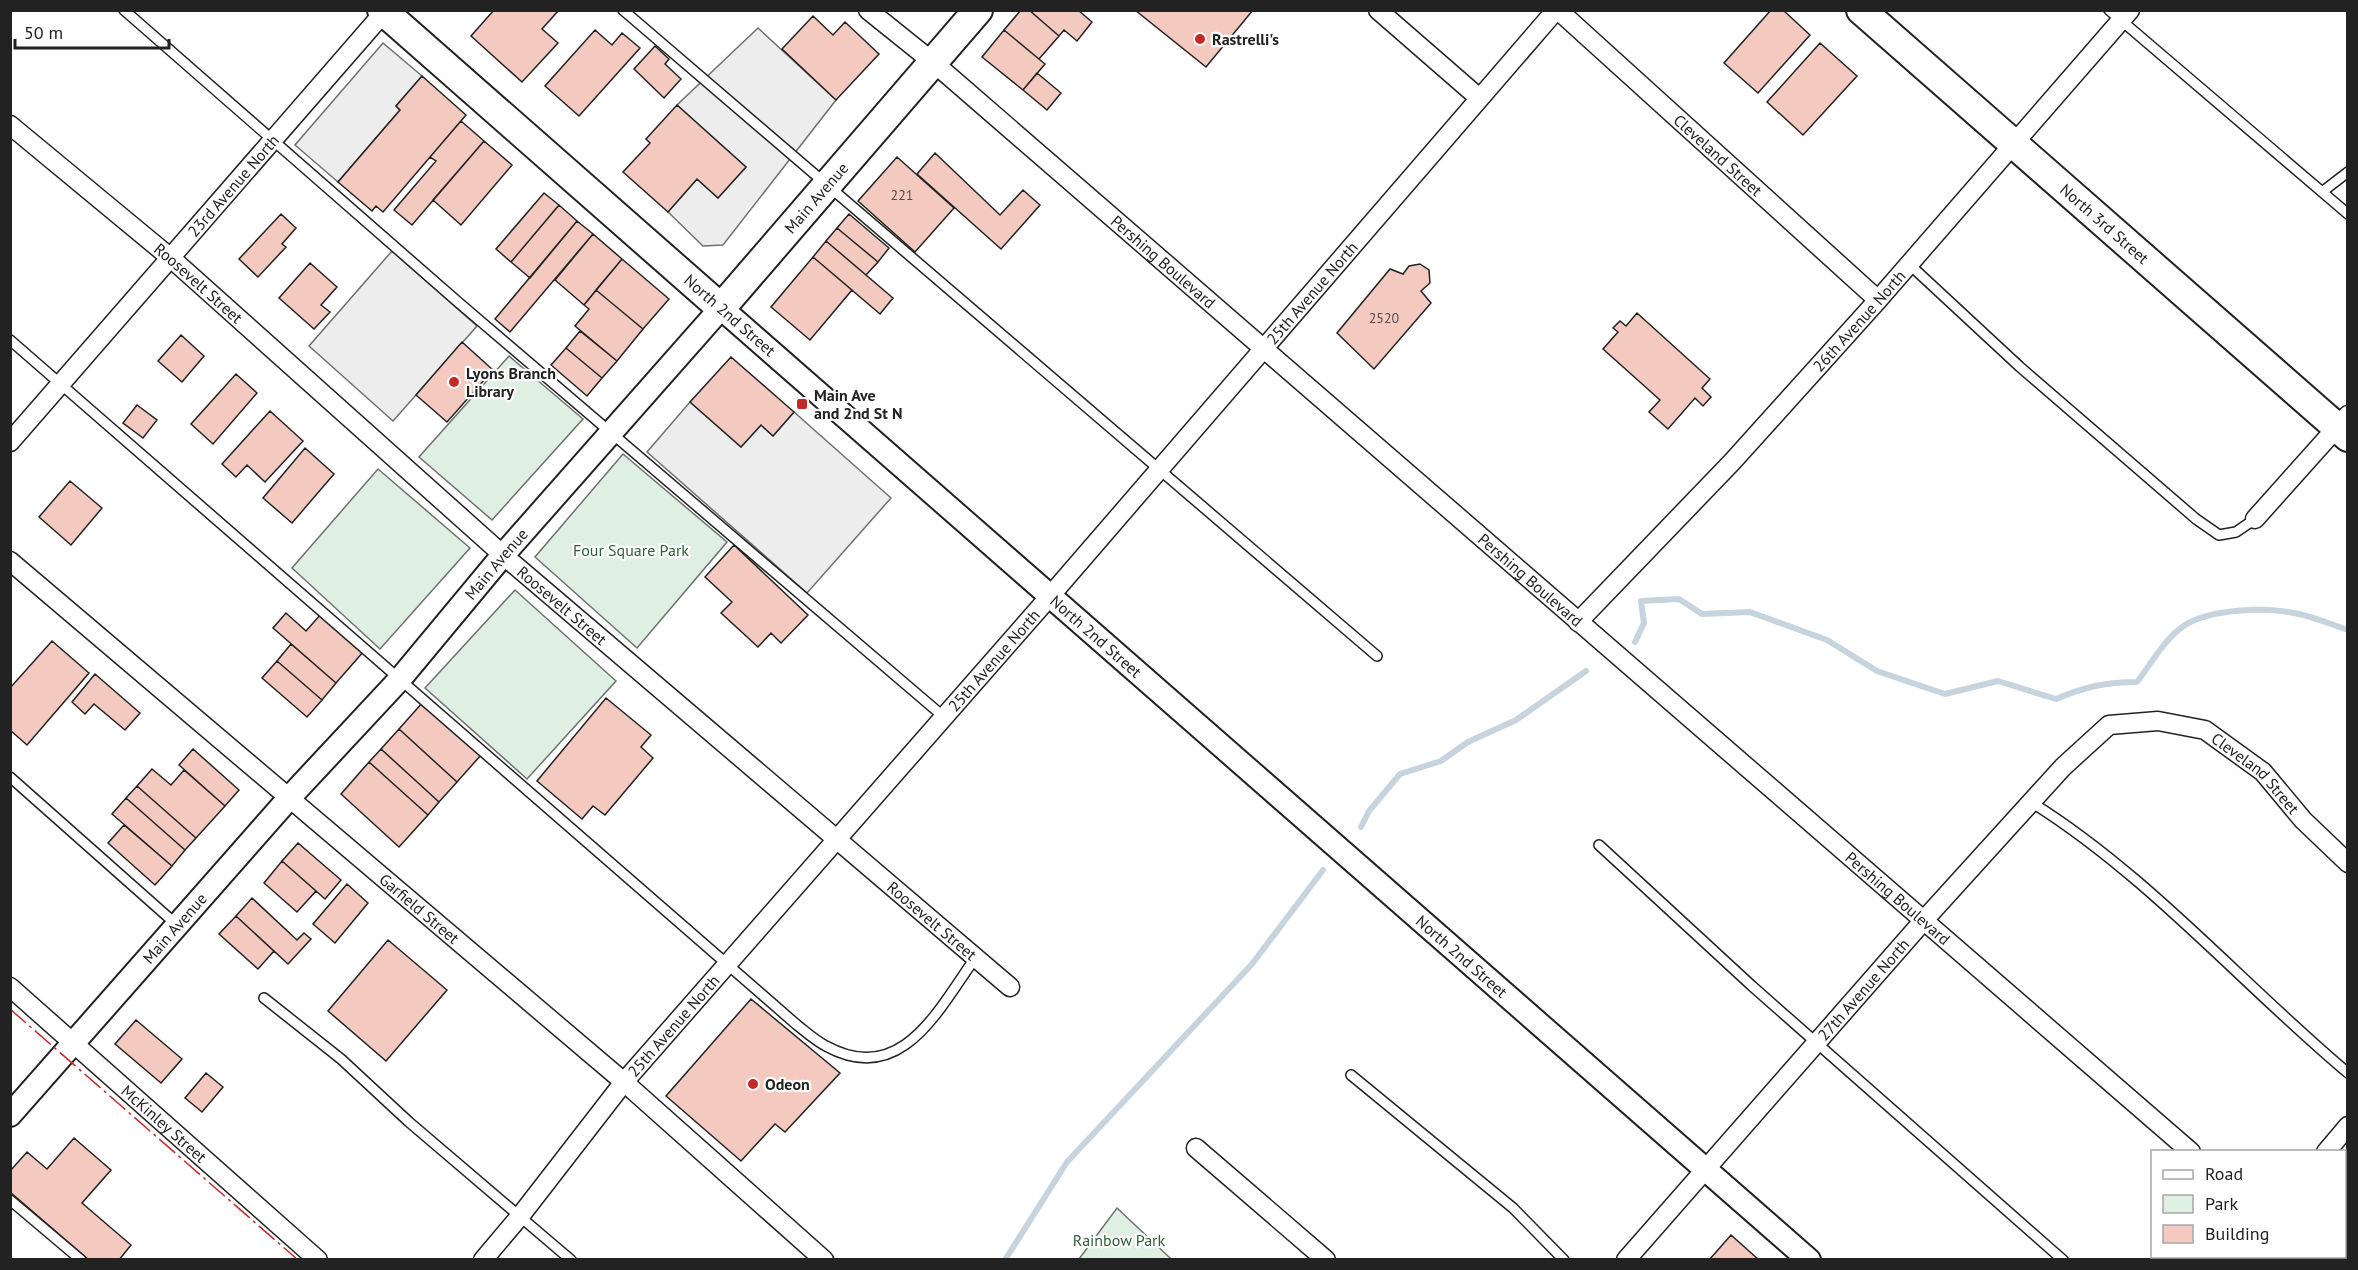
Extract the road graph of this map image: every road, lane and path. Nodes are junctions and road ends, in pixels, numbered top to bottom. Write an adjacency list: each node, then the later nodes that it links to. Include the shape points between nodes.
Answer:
1 (124, 10): 13 (lane)
2 (623, 10): 16 (lane)
3 (868, 10): 10 (street, Pershing Boulevard)
4 (978, 10): 10 (main road, Main Avenue)
5 (1378, 10): 11 (street)
6 (1557, 10): 11 (street, 25th Avenue North); 21 (street, Cleveland Street)
7 (1861, 10): 14 (main road, North 3rd Street)
8 (384, 11): 13 (street, 23rd Avenue North); 22 (main road, North 2nd Street)
9 (2120, 14): 14 (street, 26th Avenue North); 17 (lane)
10 (934, 63): 16 (main road, Main Avenue); 24 (street, Pershing Boulevard)
11 (1478, 97): 24 (street, 25th Avenue North)
12 (10, 125): 19 (street, Roosevelt Street)
13 (274, 140): 19 (street, 23rd Avenue North); 27 (lane)
14 (2012, 146): 20 (street, 26th Avenue North); 26 (main road, North 3rd Street)
15 (2348, 172): 17 (lane)
16 (825, 186): 22 (main road, Main Avenue); 29 (lane)
17 (2322, 192): 18 (lane)
18 (2348, 214)
19 (172, 259): 25 (street, 23rd Avenue North); 31 (street, Roosevelt Street)
20 (1909, 264): 21 (street, 26th Avenue North); 30 (lane, via 2020,367 2196,519 2219,535 2236,532)
21 (1878, 300): 34 (street, 26th Avenue North, via 1732,462)
22 (721, 308): 27 (street, Main Avenue); 33 (street, North 2nd Street)
23 (10, 340): 25 (lane)
24 (1263, 348): 29 (street, 25th Avenue North); 34 (street, Pershing Boulevard)
25 (61, 386): 28 (street, 23rd Avenue North); 36 (lane)
26 (2344, 426): 30 (street)
27 (612, 432): 31 (street, Main Avenue); 37 (lane)
28 (10, 442)
29 (1159, 471): 33 (street, 25th Avenue North); 35 (lane)
30 (2255, 519)
31 (503, 555): 36 (street, Main Avenue); 42 (street, Roosevelt Street)
32 (10, 561): 40 (street, Garfield Street)
33 (1051, 595): 37 (street, 25th Avenue North); 62 (street, North 2nd Street)
34 (1578, 622): 45 (street, Pershing Boulevard)
35 (1377, 656)
36 (400, 679): 40 (street, Main Avenue); 48 (lane)
37 (944, 717): 42 (street, 25th Avenue North)
38 (2109, 725): 41 (street, 27th Avenue North); 44 (street, Cleveland Street, via 2158,721 2205,730 2263,772 2303,820)
39 (10, 777): 46 (lane)
40 (290, 797): 46 (street, Main Avenue); 56 (street, Garfield Street)
41 (2031, 802): 45 (street, 27th Avenue North); 54 (lane, via 2109,858)
42 (838, 838): 47 (street, Roosevelt Street); 48 (street, 25th Avenue North)
43 (1599, 845): 52 (lane)
44 (2348, 863)
45 (1925, 919): 52 (street, 27th Avenue North); 60 (street, Pershing Boulevard)
46 (178, 927): 53 (street, Main Avenue)
47 (976, 957): 48 (lane, via 944,1004 908,1046 873,1059 827,1047 796,1025); 50 (street, Roosevelt Street)
48 (728, 963): 56 (street, 25th Avenue North)
49 (10, 987): 53 (street, McKinley Street)
50 (1010, 987)
51 (264, 998): 64 (lane, via 341,1059 409,1122)
52 (1816, 1042): 62 (street, 27th Avenue North); 74 (lane)
53 (75, 1044): 57 (street, Main Avenue); 66 (street, McKinley Street)
54 (2348, 1073)
55 (1351, 1075): 71 (lane, via 1513,1208)
56 (624, 1082): 64 (street, 25th Avenue North); 69 (street, Garfield Street)
57 (10, 1115)
58 (2348, 1126): 61 (street)
59 (1196, 1148): 70 (street)
60 (2189, 1150)
61 (2328, 1150)
62 (1704, 1169): 72 (street, 27th Avenue North); 73 (street, North 2nd Street)
63 (10, 1200): 65 (lane)
64 (521, 1215): 67 (street, 25th Avenue North); 68 (lane)
65 (81, 1260)
66 (318, 1260)
67 (483, 1260)
68 (571, 1260)
69 (824, 1260)
70 (1326, 1260)
71 (1564, 1260)
72 (1626, 1260)
73 (1809, 1260)
74 (2063, 1260)

